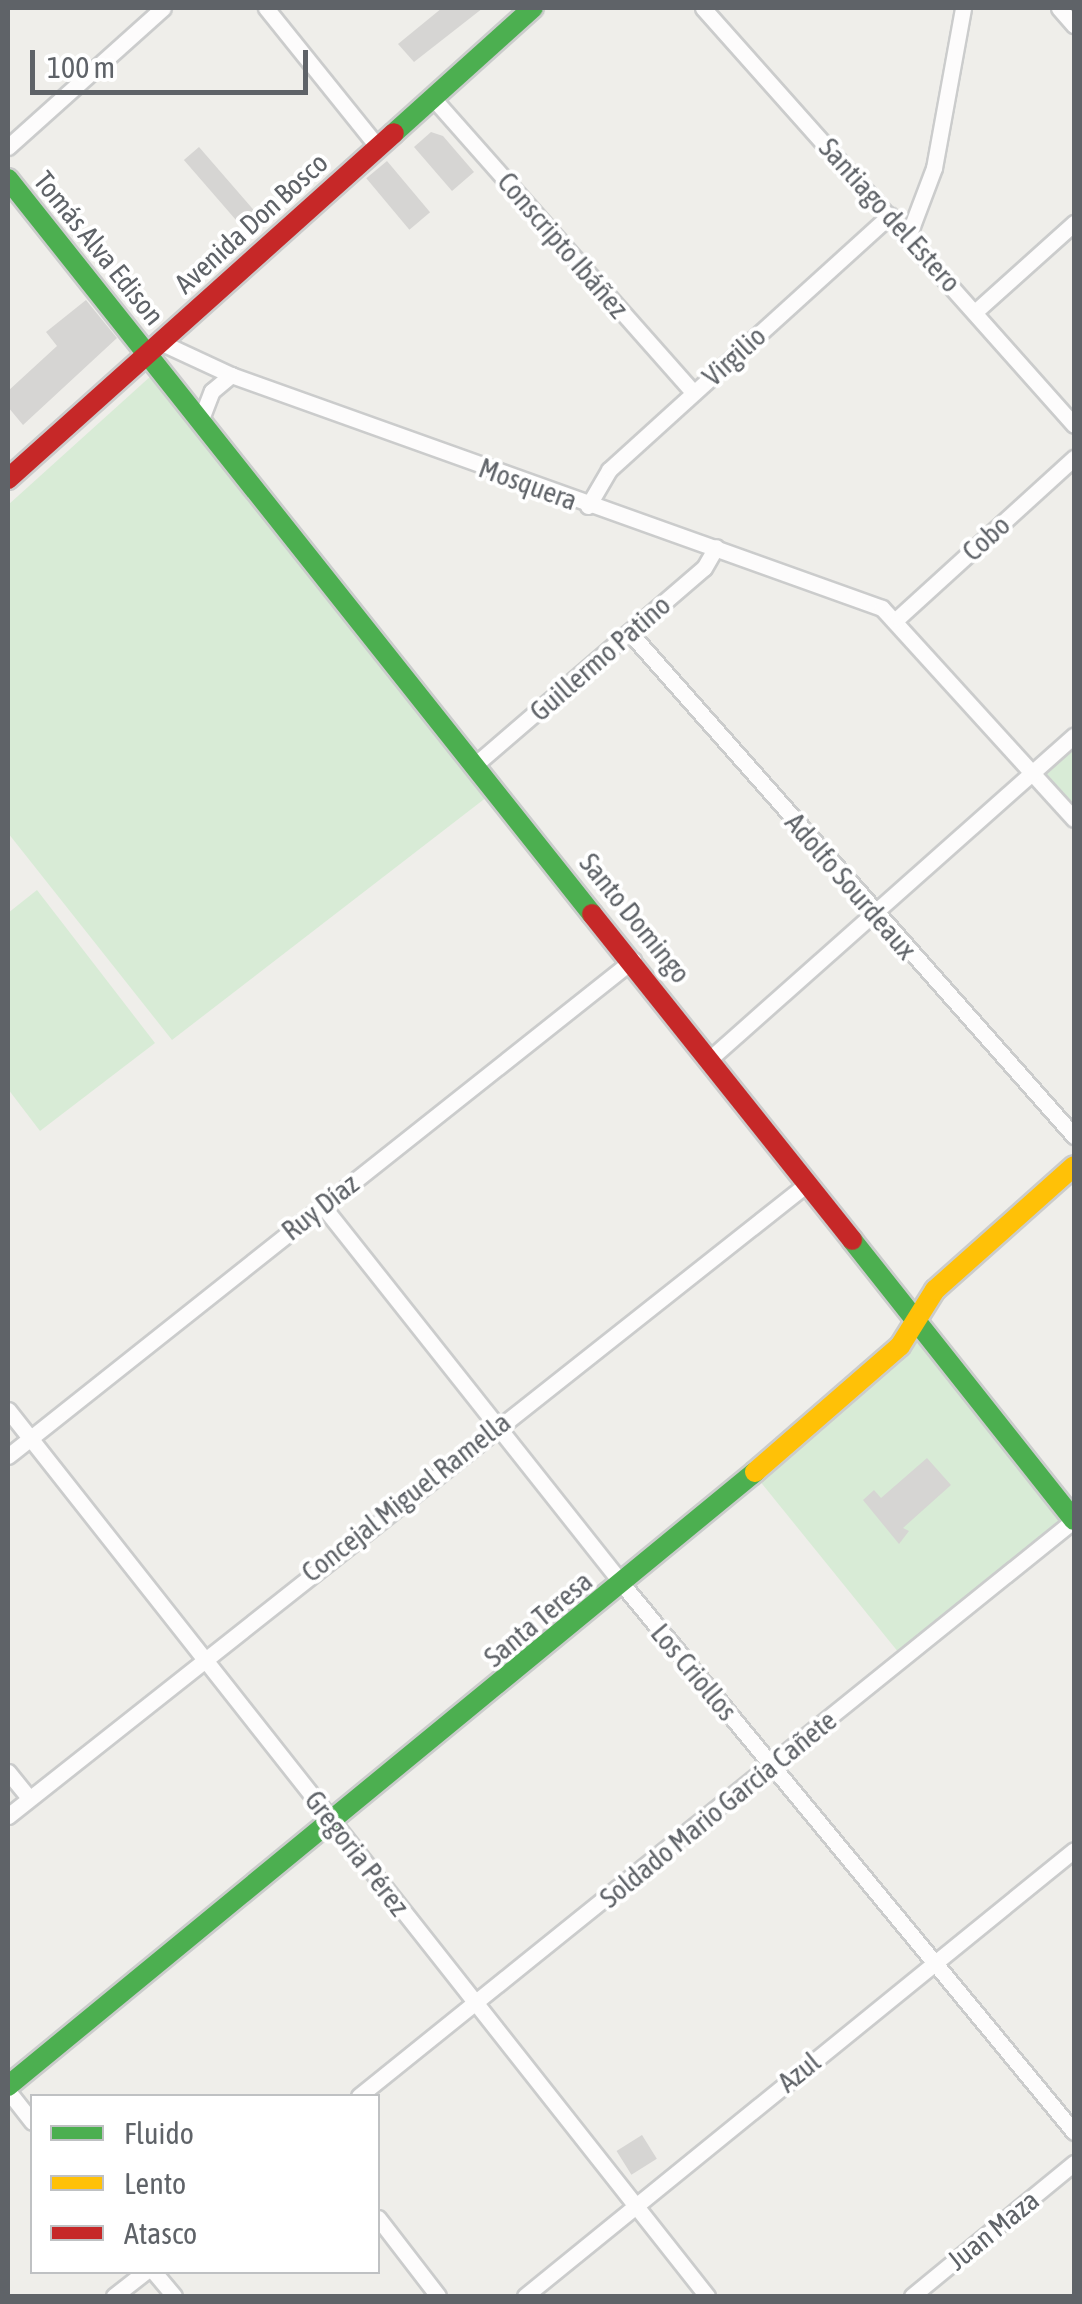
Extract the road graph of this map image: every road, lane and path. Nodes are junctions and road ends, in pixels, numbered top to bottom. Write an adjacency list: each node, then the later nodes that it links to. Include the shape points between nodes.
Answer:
1 (164, 8): 10 (street)
2 (266, 8): 9 (street)
3 (533, 8): 8 (street, Avenida Don Bosco)
4 (703, 8): 12 (street, Santiago del Estero)
5 (962, 8): 14 (street, via 934,168)
6 (1059, 8): 7 (street)
7 (1074, 24)
8 (432, 97): 9 (street, Avenida Don Bosco); 18 (street, Conscripto Ibáñez)
9 (377, 146): 16 (street, Avenida Don Bosco)
10 (8, 147)
11 (8, 179): 16 (street, Tomás Alva Edison)
12 (890, 215): 14 (street, Santiago del Estero); 18 (street, Virgilio)
13 (1074, 223): 15 (street)
14 (910, 234): 15 (street, Santiago del Estero)
15 (976, 311): 20 (street, Santiago del Estero)
16 (154, 347): 17 (street, Mosquera); 19 (street, Santo Domingo); 22 (street, Avenida Don Bosco)
17 (230, 375): 19 (street, via 212,392); 23 (street, Mosquera)
18 (693, 392): 23 (street, Virgilio, via 609,470)
19 (201, 419): 28 (street, Santo Domingo)
20 (1074, 425)
21 (1074, 458): 25 (street, Cobo)
22 (8, 479)
23 (588, 506): 24 (street, Mosquera)
24 (716, 547): 25 (street, Mosquera); 26 (street, Guillermo Patino, via 704,568)
25 (898, 618): 29 (street)
26 (631, 634): 28 (street, Guillermo Patino); 31 (street, Adolfo Sourdeaux)
27 (1074, 736): 29 (street)
28 (477, 763): 32 (street, Santo Domingo)
29 (1033, 773): 30 (street); 31 (street)
30 (1074, 819)
31 (876, 915): 33 (street); 34 (street, Adolfo Sourdeaux)
32 (633, 960): 33 (street, Santo Domingo); 37 (street, Ruy Díaz)
33 (712, 1056): 36 (street, Santo Domingo)
34 (1074, 1136)
35 (1074, 1166): 38 (street, Santa Teresa, via 935,1290)
36 (808, 1183): 38 (street, Santo Domingo); 40 (street, Concejal Miguel Ramella)
37 (322, 1205): 40 (street, Los Criollos); 41 (street, Ruy Díaz)
38 (916, 1324): 43 (street, Santo Domingo); 44 (street, Santa Teresa, via 900,1346)
39 (8, 1410): 41 (street, Gregoria Pérez)
40 (497, 1425): 44 (street, Los Criollos); 45 (street, Concejal Miguel Ramella)
41 (30, 1438): 42 (street, Ruy Díaz); 45 (street, Gregoria Pérez)
42 (8, 1456)
43 (1074, 1520): 46 (street, Soldado Mario García Cañete)
44 (623, 1585): 46 (street, Los Criollos); 50 (street, Santa Teresa)
45 (205, 1657): 48 (street, Concejal Miguel Ramella); 50 (street, Gregoria Pérez)
46 (772, 1765): 52 (street, Los Criollos); 53 (street, Soldado Mario García Cañete)
47 (8, 1772): 48 (street)
48 (29, 1798): 49 (street, Concejal Miguel Ramella)
49 (8, 1816)
50 (333, 1824): 53 (street, Gregoria Pérez); 54 (street, Santa Teresa)
51 (1074, 1850): 52 (street, Azul)
52 (935, 1962): 57 (street, Los Criollos); 59 (street, Azul)
53 (478, 2004): 55 (street, Soldado Mario García Cañete); 59 (street, Gregoria Pérez)
54 (8, 2089): 56 (street)
55 (362, 2094)
56 (30, 2119)
57 (1074, 2132)
58 (1074, 2163): 68 (street, Juan Maza)
59 (634, 2205): 66 (street, Azul); 67 (street, Gregoria Pérez)
60 (380, 2221): 65 (street)
61 (142, 2274): 63 (street)
62 (156, 2274): 64 (street)
63 (114, 2296)
64 (174, 2296)
65 (438, 2296)
66 (525, 2296)
67 (706, 2296)
68 (912, 2296)

